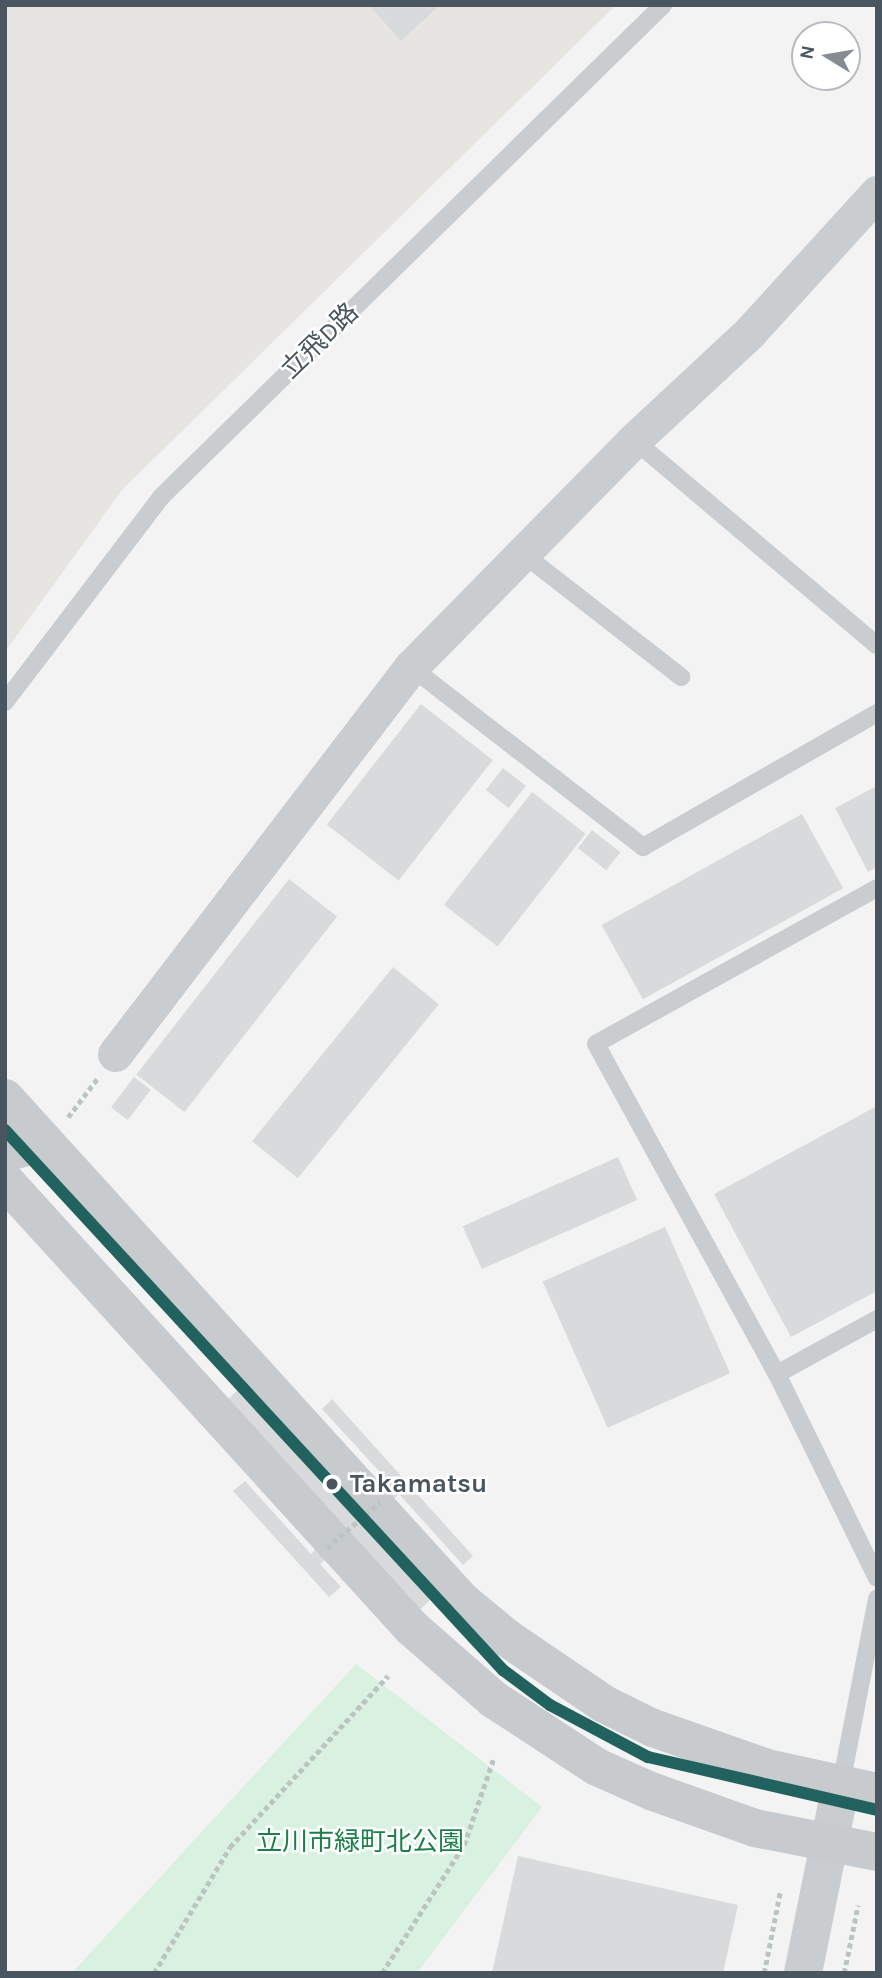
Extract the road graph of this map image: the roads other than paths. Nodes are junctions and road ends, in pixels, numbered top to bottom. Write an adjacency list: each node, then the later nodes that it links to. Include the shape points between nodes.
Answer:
1 (663, 5): 8 (lane, 立飛D路, via 162,497)
2 (872, 210): 3 (street)
3 (634, 439): 4 (street); 5 (lane)
4 (522, 553): 6 (street); 7 (lane)
5 (877, 645)
6 (411, 667): 9 (lane, via 643,847); 11 (street)
7 (681, 677)
8 (5, 702)
9 (877, 713)
10 (877, 888): 17 (lane, via 596,1044)
11 (115, 1054)
12 (5, 1098): 13 (main road)
13 (55, 1131): 14 (main road); 15 (main road); 20 (main road, via 462,1601 507,1638 604,1704 653,1728 767,1768)
14 (5, 1153)
15 (10, 1195): 21 (main road, via 412,1628 493,1699 597,1767 651,1791 755,1828)
16 (877, 1319): 17 (lane)
17 (777, 1374): 18 (lane)
18 (877, 1578)
19 (877, 1598): 20 (lane)
20 (859, 1788): 21 (street)
21 (830, 1843): 22 (main road); 23 (street)
22 (877, 1852)
23 (803, 1973)

